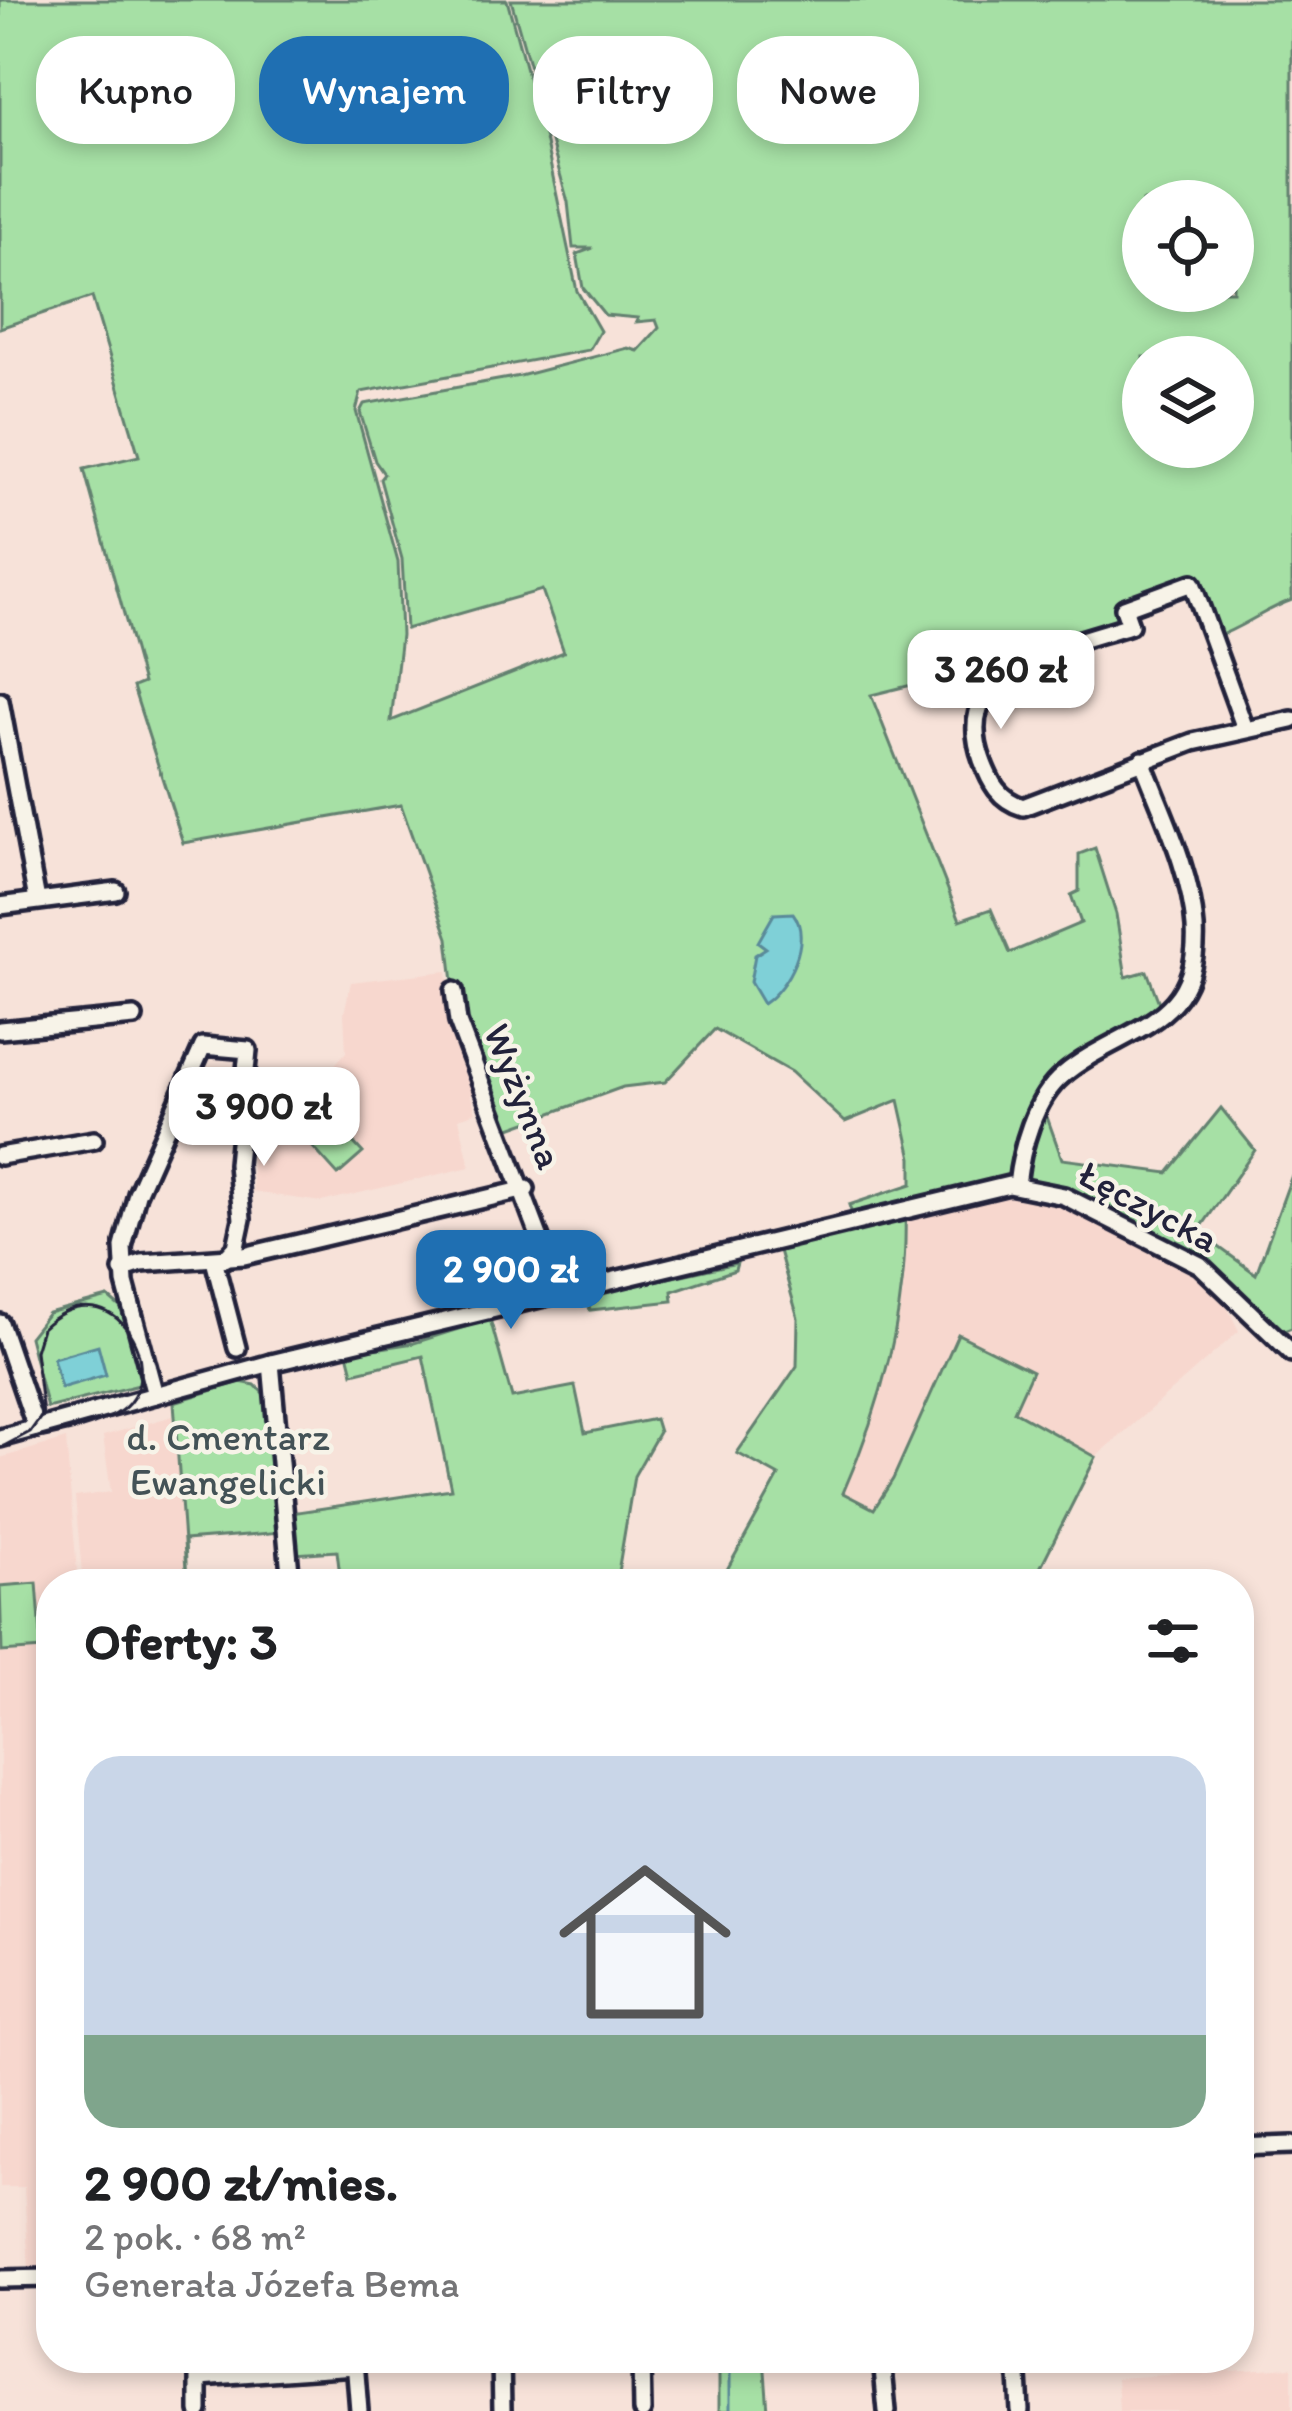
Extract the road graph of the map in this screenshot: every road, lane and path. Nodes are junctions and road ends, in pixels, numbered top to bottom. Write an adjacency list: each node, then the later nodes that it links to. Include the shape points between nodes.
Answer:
1 (0, 701): 6 (street)
2 (1292, 720): 3 (street)
3 (1244, 726): 4 (street); 4 (street, via 1192,583 1124,608 1130,625 1008,670 980,700 975,732 982,760 996,790 1017,806)
4 (1142, 760): 13 (street, via 1191,901 1189,972 1158,1021 1054,1084 1035,1116)
5 (116, 891): 6 (street)
6 (38, 900): 7 (street)
7 (0, 906)
8 (454, 991): 14 (street, Wyżynna, via 458,1022)
9 (134, 1017): 10 (street)
10 (0, 1030)
11 (94, 1140): 12 (street)
12 (0, 1156)
13 (1017, 1184): 17 (street); 20 (street, Łęczycka, via 1064,1196 1200,1264)
14 (526, 1190): 15 (street); 17 (street, Wyżynna)
15 (220, 1260): 16 (street); 16 (street, via 240,1233 237,1164 248,1050 203,1046 131,1211); 19 (street)
16 (122, 1270): 22 (street)
17 (561, 1294): 21 (street)
18 (0, 1323): 23 (street)
19 (237, 1348)
20 (1292, 1353)
21 (271, 1363): 22 (street); 25 (street)
22 (155, 1395): 23 (street)
23 (36, 1428): 24 (street)
24 (0, 1438)
25 (290, 1569)
26 (1292, 2145): 27 (street)
27 (1254, 2146)
28 (36, 2278): 29 (street)
29 (0, 2279)
30 (200, 2373): 37 (street)
31 (241, 2373): 37 (street)
32 (356, 2373): 39 (street)
33 (501, 2373): 40 (street)
34 (641, 2373): 41 (street)
35 (883, 2373): 42 (street)
36 (1018, 2373): 43 (street)
37 (200, 2377): 38 (street)
38 (199, 2411)
39 (358, 2411)
40 (502, 2411)
41 (642, 2411)
42 (886, 2411)
43 (1020, 2411)

